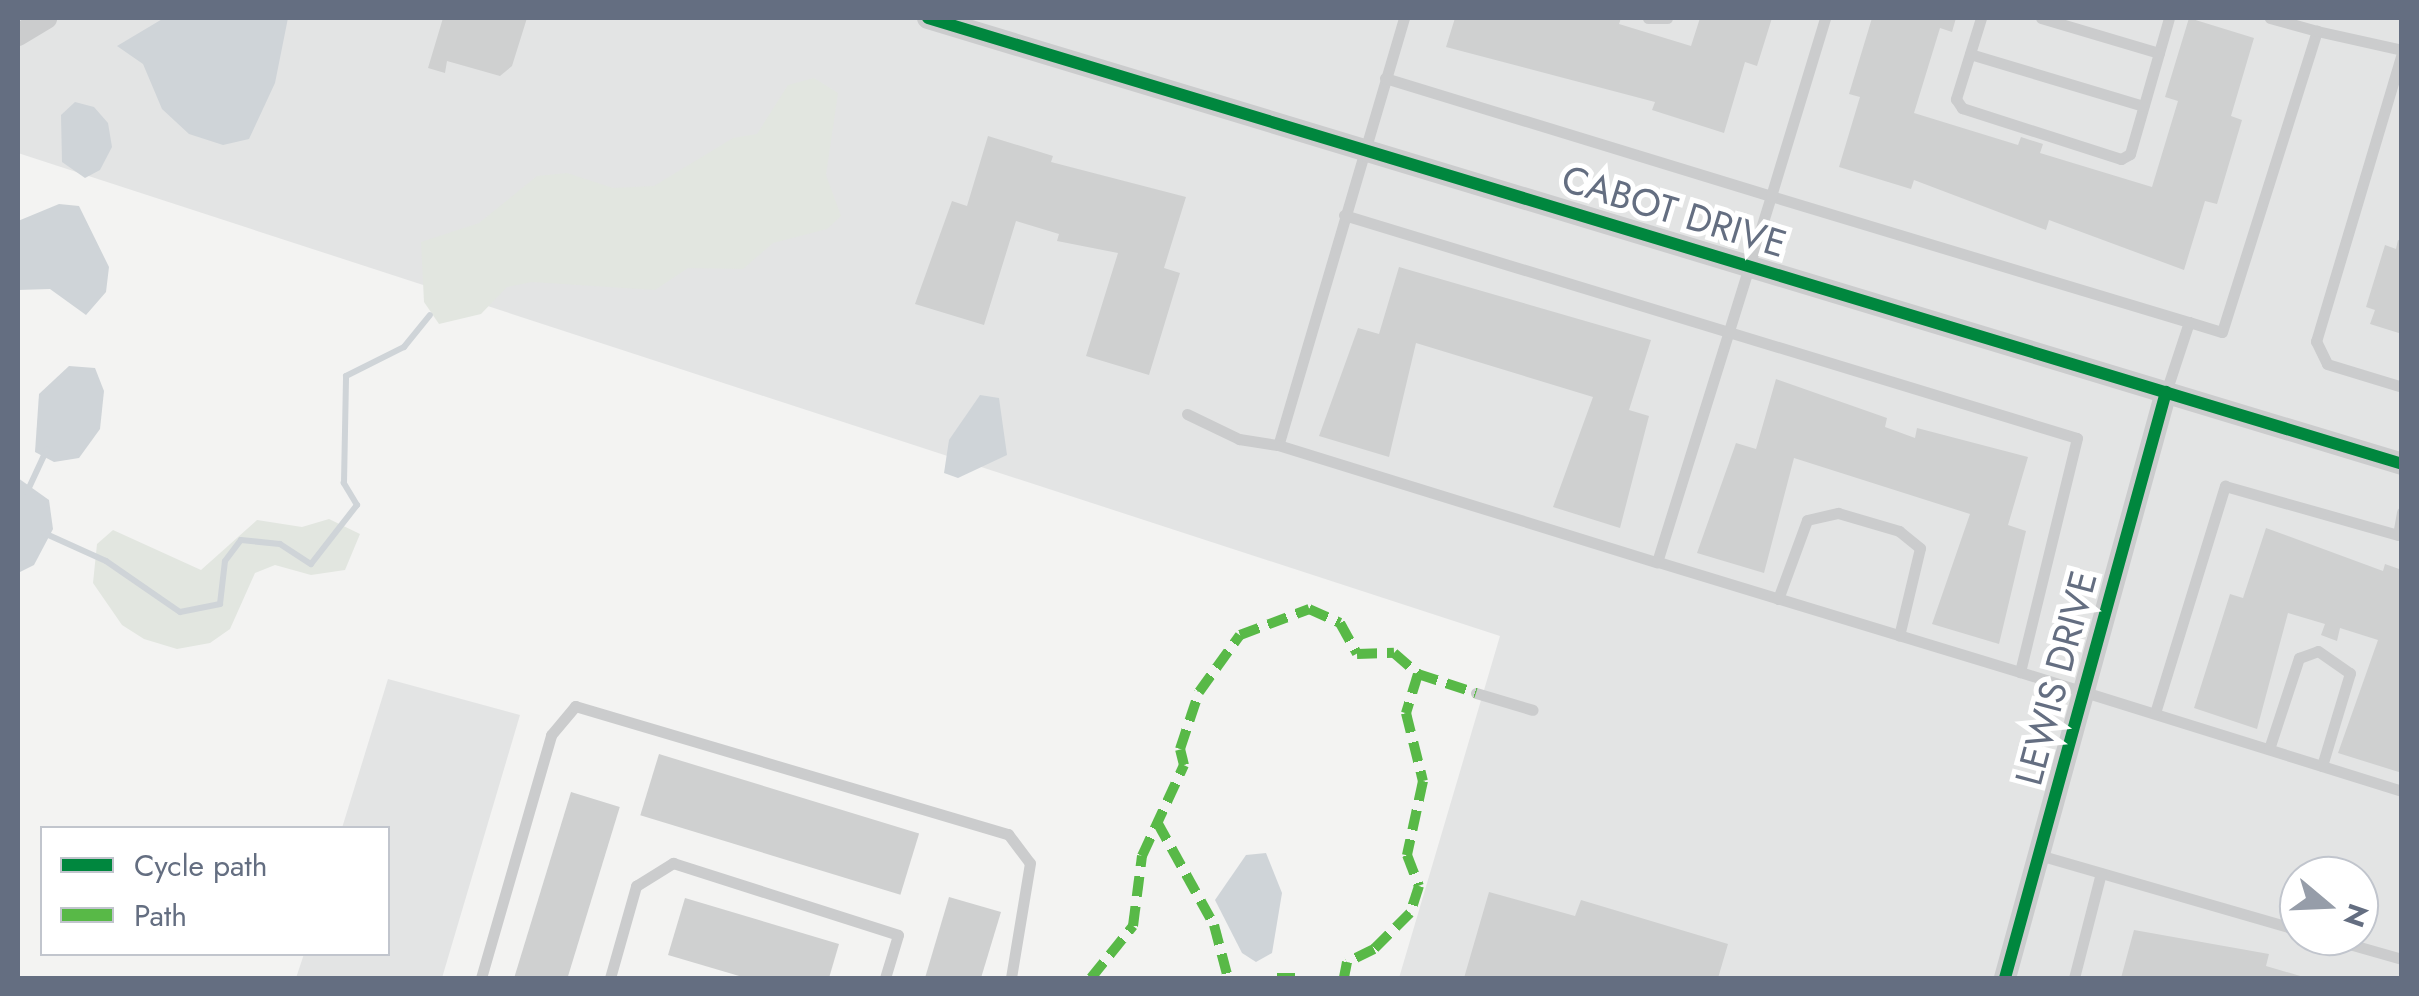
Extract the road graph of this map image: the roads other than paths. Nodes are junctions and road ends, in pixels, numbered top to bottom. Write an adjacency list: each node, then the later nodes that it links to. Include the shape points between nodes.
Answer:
1 (46, 18): 11 (street)
2 (928, 18): 18 (street, CABOT DRIVE)
3 (1404, 18): 16 (lane)
4 (1648, 18): 5 (lane)
5 (1667, 18)
6 (1826, 18): 19 (lane)
7 (1981, 18): 15 (lane)
8 (2040, 18): 14 (lane)
9 (2169, 18): 14 (lane)
10 (2270, 18): 12 (lane)
11 (20, 29)
12 (2316, 30): 13 (lane); 22 (lane, via 2222,332)
13 (2402, 52): 24 (lane, via 2316,342 2328,364)
14 (2158, 53): 17 (lane)
15 (1970, 54): 17 (lane); 17 (lane, via 1956,99 1962,108 2122,159)
16 (1385, 78): 18 (lane); 19 (lane)
17 (2144, 106)
18 (1364, 148): 20 (lane); 21 (street, CABOT DRIVE)
19 (1771, 196): 21 (lane); 22 (lane)
20 (1344, 215): 23 (lane); 27 (lane)
21 (1748, 265): 23 (lane); 25 (street, CABOT DRIVE)
22 (2189, 322): 25 (lane)
23 (1728, 328): 31 (lane); 34 (lane, via 2077,438)
24 (2402, 388)
25 (2166, 392): 28 (street, CABOT DRIVE); 35 (street, LEWIS DRIVE)
26 (1187, 414): 27 (lane, via 1238,439)
27 (1278, 445): 31 (lane)
28 (2402, 464)
29 (2402, 512): 30 (lane)
30 (2398, 535): 38 (lane, via 2225,486)
31 (1657, 562): 32 (lane)
32 (1778, 599): 33 (lane); 33 (lane, via 1807,520 1838,512 1899,532 1920,548)
33 (1899, 636): 34 (lane)
34 (2020, 672): 35 (lane)
35 (2084, 692): 38 (lane); 42 (street, LEWIS DRIVE)
36 (1476, 693): 37 (lane)
37 (1533, 710)
38 (2154, 714): 39 (lane)
39 (2269, 749): 40 (lane); 40 (lane, via 2299,658 2318,652 2350,673)
40 (2322, 766): 41 (lane)
41 (2402, 790)
42 (2038, 855): 43 (lane); 50 (street, LEWIS DRIVE)
43 (2101, 873): 44 (lane); 51 (lane)
44 (2279, 924)
45 (610, 976): 47 (lane); 48 (lane, via 636,886 673,863 898,936)
46 (481, 978): 49 (lane, via 551,736 575,706 1008,834 1030,863)
47 (628, 978)
48 (885, 978)
49 (1012, 978)
50 (2004, 978)
51 (2074, 978)

